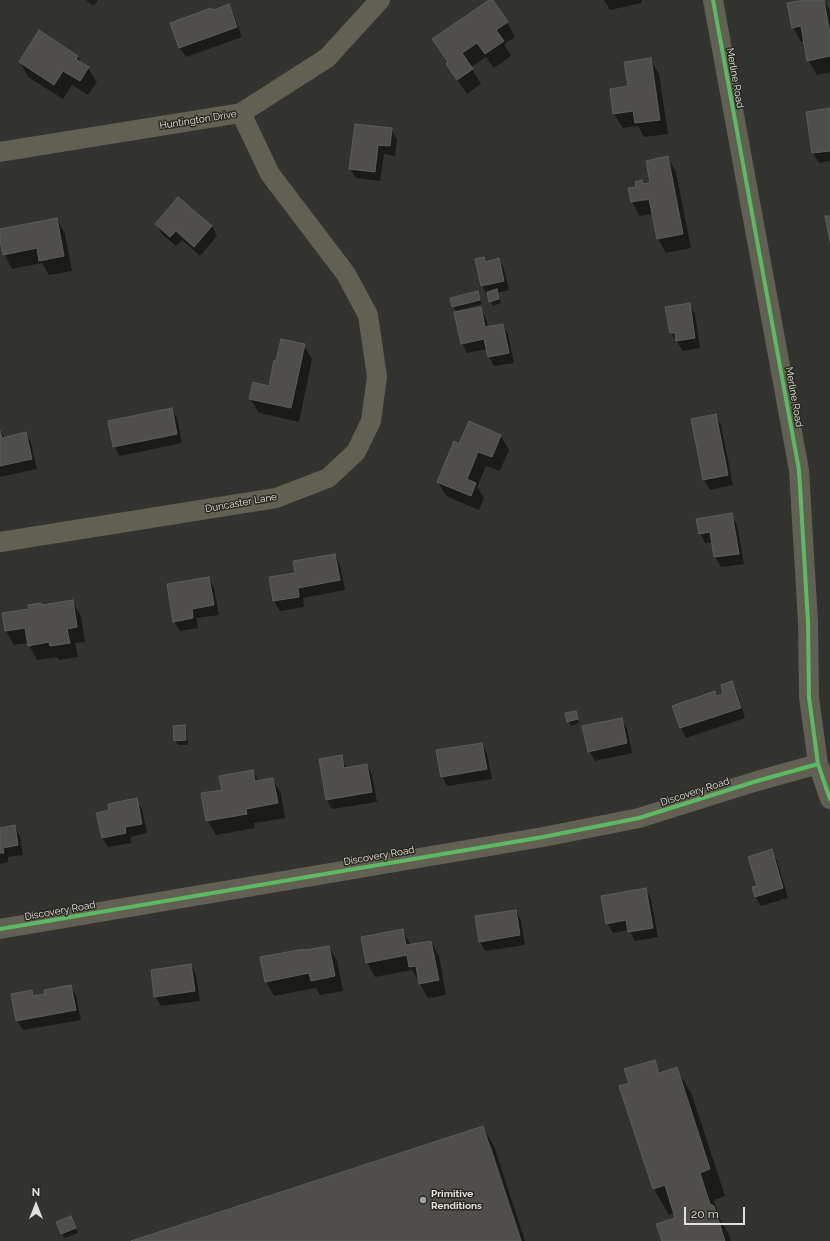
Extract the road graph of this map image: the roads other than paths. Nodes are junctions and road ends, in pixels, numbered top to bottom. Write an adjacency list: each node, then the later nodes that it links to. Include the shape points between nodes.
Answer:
1 (380, 0): 3 (street, Huntington Drive, via 326,58)
2 (713, 0): 6 (street, Merline Road, via 799,470 808,622 809,697)
3 (242, 113): 4 (street, Huntington Drive); 5 (street, Duncaster Lane, via 270,174 346,274 368,316 377,377 371,421 356,452 328,478 276,498)
4 (0, 152)
5 (0, 542)
6 (818, 764): 7 (street, Merline Road); 8 (street, Discovery Road, via 639,818 543,837)
7 (830, 799)
8 (0, 929)

